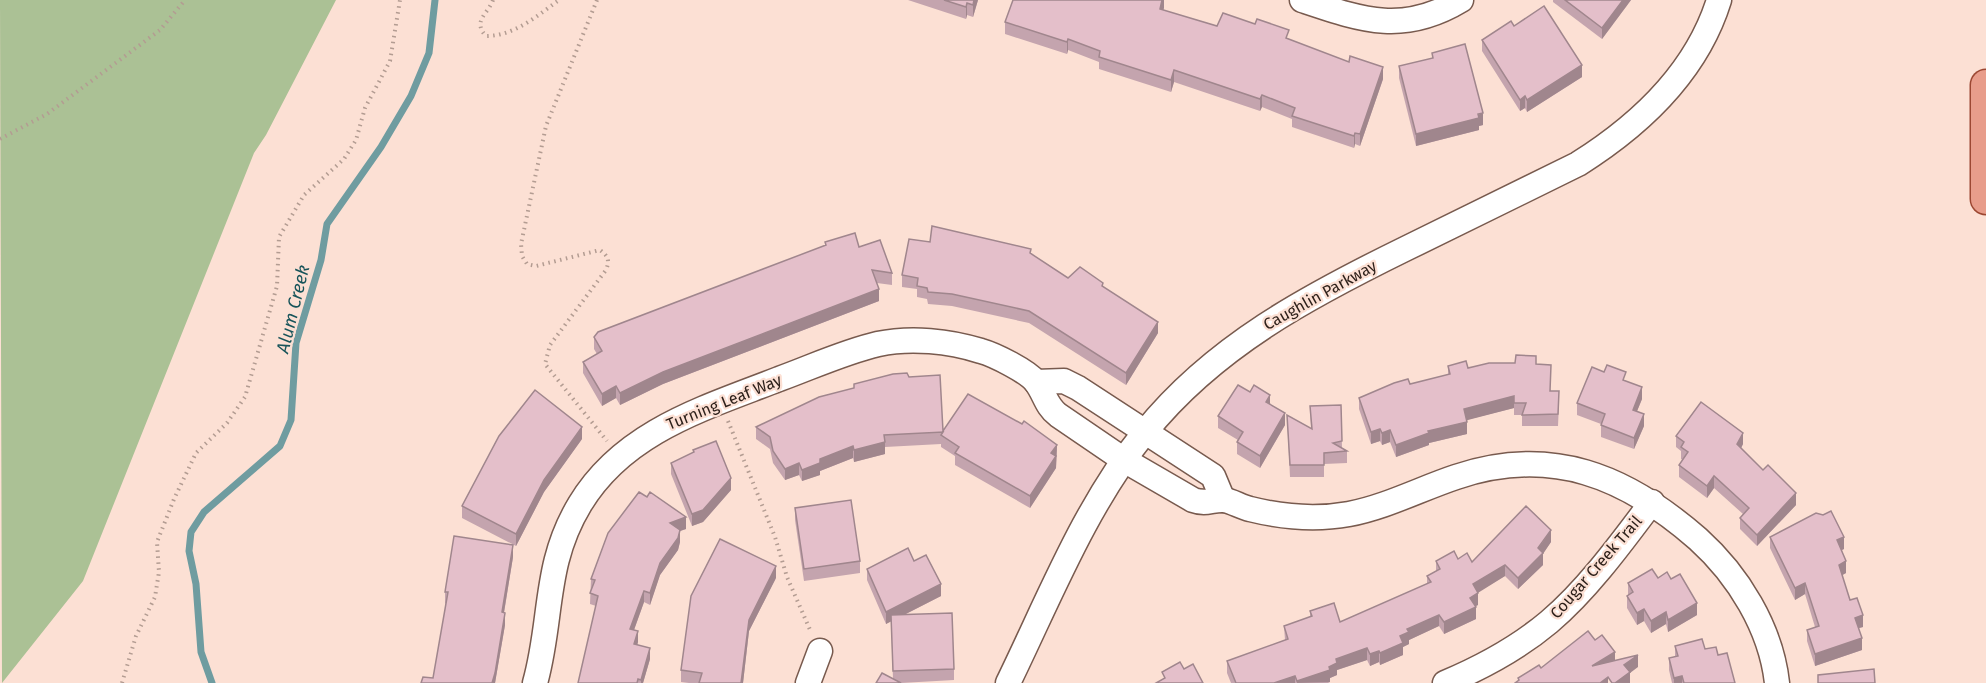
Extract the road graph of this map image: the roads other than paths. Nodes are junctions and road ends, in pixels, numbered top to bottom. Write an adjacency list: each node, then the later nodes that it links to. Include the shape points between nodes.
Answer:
1 (1302, 0): 2 (street, via 1358,18 1397,23)
2 (1461, 0)
3 (1719, 0): 7 (street, Caughlin Parkway, via 1703,38 1667,90 1642,118 1605,147 1282,313 1220,357)
4 (1986, 85): 5 (main road)
5 (1986, 199)
6 (1036, 382): 7 (street, Turning Leaf Way, via 1064,381); 8 (street, via 1048,408); 12 (street, Turning Leaf Way, via 982,351 931,341 879,344 685,416 643,438 620,457 581,502 557,551)
7 (1145, 432): 8 (street, Caughlin Parkway); 9 (street, Turning Leaf Way, via 1213,476)
8 (1125, 460): 9 (street, via 1193,500 1204,504); 14 (street, Caughlin Parkway, via 1088,519)
9 (1223, 500): 10 (street, via 1267,513 1322,517 1375,508 1484,469 1538,464 1592,472)
10 (1652, 502): 15 (street, Cougar Creek Trail, via 1550,621 1502,656); 16 (street, via 1706,546 1733,576 1766,639)
11 (820, 651): 13 (street)
12 (535, 683)
13 (808, 683)
14 (1008, 683)
15 (1446, 683)
16 (1777, 683)

